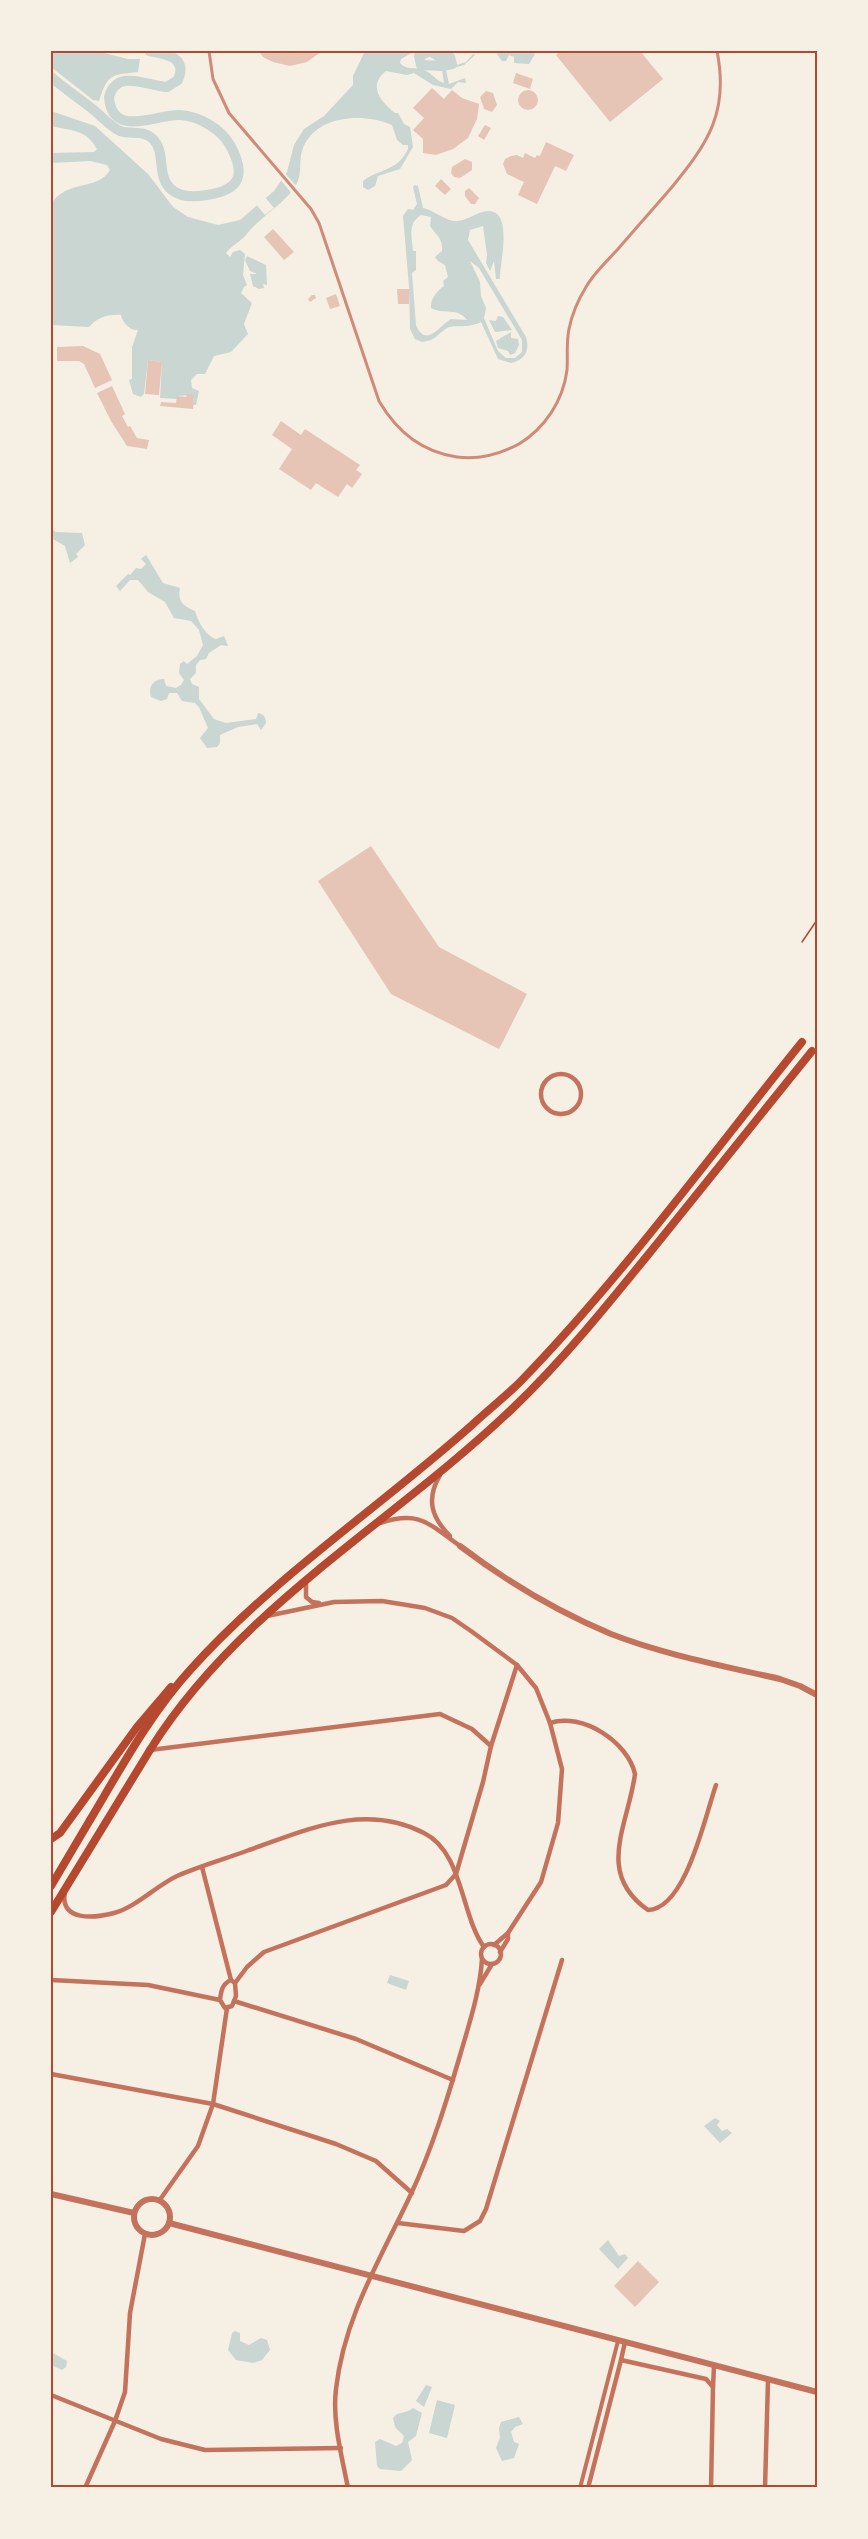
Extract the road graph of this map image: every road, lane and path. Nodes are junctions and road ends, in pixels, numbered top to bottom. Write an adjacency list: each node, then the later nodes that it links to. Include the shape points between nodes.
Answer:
1 (817, 920): 2 (path)
2 (802, 942)
3 (802, 1042): 13 (main road, via 603,1290 518,1383 430,1462 271,1592)
4 (812, 1051): 6 (main road, via 598,1316 540,1381)
5 (541, 1092): 5 (street, via 544,1106 561,1114 576,1108 582,1096 577,1081 562,1073 548,1078)
6 (441, 1473): 7 (main road); 8 (street, via 432,1491 430,1507 438,1523)
7 (378, 1524): 8 (street, via 407,1516 428,1523); 9 (main road)
8 (460, 1546): 14 (street, via 543,1600 611,1634 780,1679)
9 (306, 1582): 10 (street, via 306,1598); 11 (main road)
10 (322, 1604): 11 (street); 12 (street, via 382,1601 425,1608 452,1618)
11 (264, 1616): 17 (main road, via 184,1700)
12 (517, 1665): 15 (street, via 536,1688); 16 (street)
13 (190, 1670): 19 (main road, via 163,1694 60,1833); 22 (main road, via 138,1739)
14 (817, 1695)
15 (550, 1723): 18 (street, via 560,1719 596,1730 620,1745 632,1762 635,1774 618,1853 619,1873 625,1889 648,1910 665,1905 681,1885); 25 (street, via 562,1770 558,1823 541,1882)
16 (491, 1746): 17 (street, via 472,1729 440,1714); 21 (street)
17 (150, 1750): 23 (main road)
18 (716, 1785)
19 (51, 1839)
20 (201, 1867): 21 (street, via 326,1823 358,1818 425,1833 442,1847); 23 (street, via 177,1876 116,1913 72,1915 64,1899); 33 (street)
21 (456, 1874): 27 (street); 33 (street, via 446,1885 264,1952)
22 (51, 1886)
23 (67, 1886): 24 (main road)
24 (51, 1912)
25 (508, 1933): 26 (street); 28 (street)
26 (494, 1945): 27 (street); 28 (street)
27 (484, 1947): 29 (street)
28 (500, 1952): 31 (street, via 498,1961)
29 (482, 1959): 31 (street); 34 (street)
30 (562, 1960): 46 (street, via 480,2221 464,2231)
31 (492, 1964): 34 (street)
32 (51, 1980): 35 (street, via 148,1985)
33 (233, 1982): 35 (street, via 223,1987); 36 (street)
34 (480, 1984): 39 (street)
35 (220, 2000): 37 (street)
36 (234, 2001): 37 (street); 39 (street, via 356,2039)
37 (227, 2008): 40 (street)
38 (51, 2074): 40 (street)
39 (453, 2080): 41 (street)
40 (213, 2104): 41 (street, via 376,2161); 43 (street, via 198,2146)
41 (412, 2193): 46 (street)
42 (51, 2194): 44 (street)
43 (159, 2201): 44 (street, via 144,2201); 45 (street, via 168,2210)
44 (134, 2213): 47 (street, via 135,2224)
45 (169, 2223): 47 (street, via 162,2232); 48 (street)
46 (398, 2223): 48 (street)
47 (145, 2234): 56 (street, via 130,2313 125,2392)
48 (370, 2275): 49 (street); 57 (street, via 351,2319 335,2391)
49 (622, 2342): 50 (street); 51 (street); 60 (street)
50 (621, 2360): 53 (street, via 706,2379); 61 (street)
51 (714, 2366): 52 (street); 53 (street)
52 (768, 2380): 54 (street); 63 (street)
53 (713, 2386): 62 (street)
54 (817, 2392)
55 (51, 2395): 56 (street)
56 (115, 2421): 57 (street, via 161,2439 205,2450); 58 (street)
57 (341, 2448): 59 (street)
58 (86, 2488)
59 (348, 2488)
60 (580, 2488)
61 (588, 2488)
62 (711, 2488)
63 (765, 2488)

